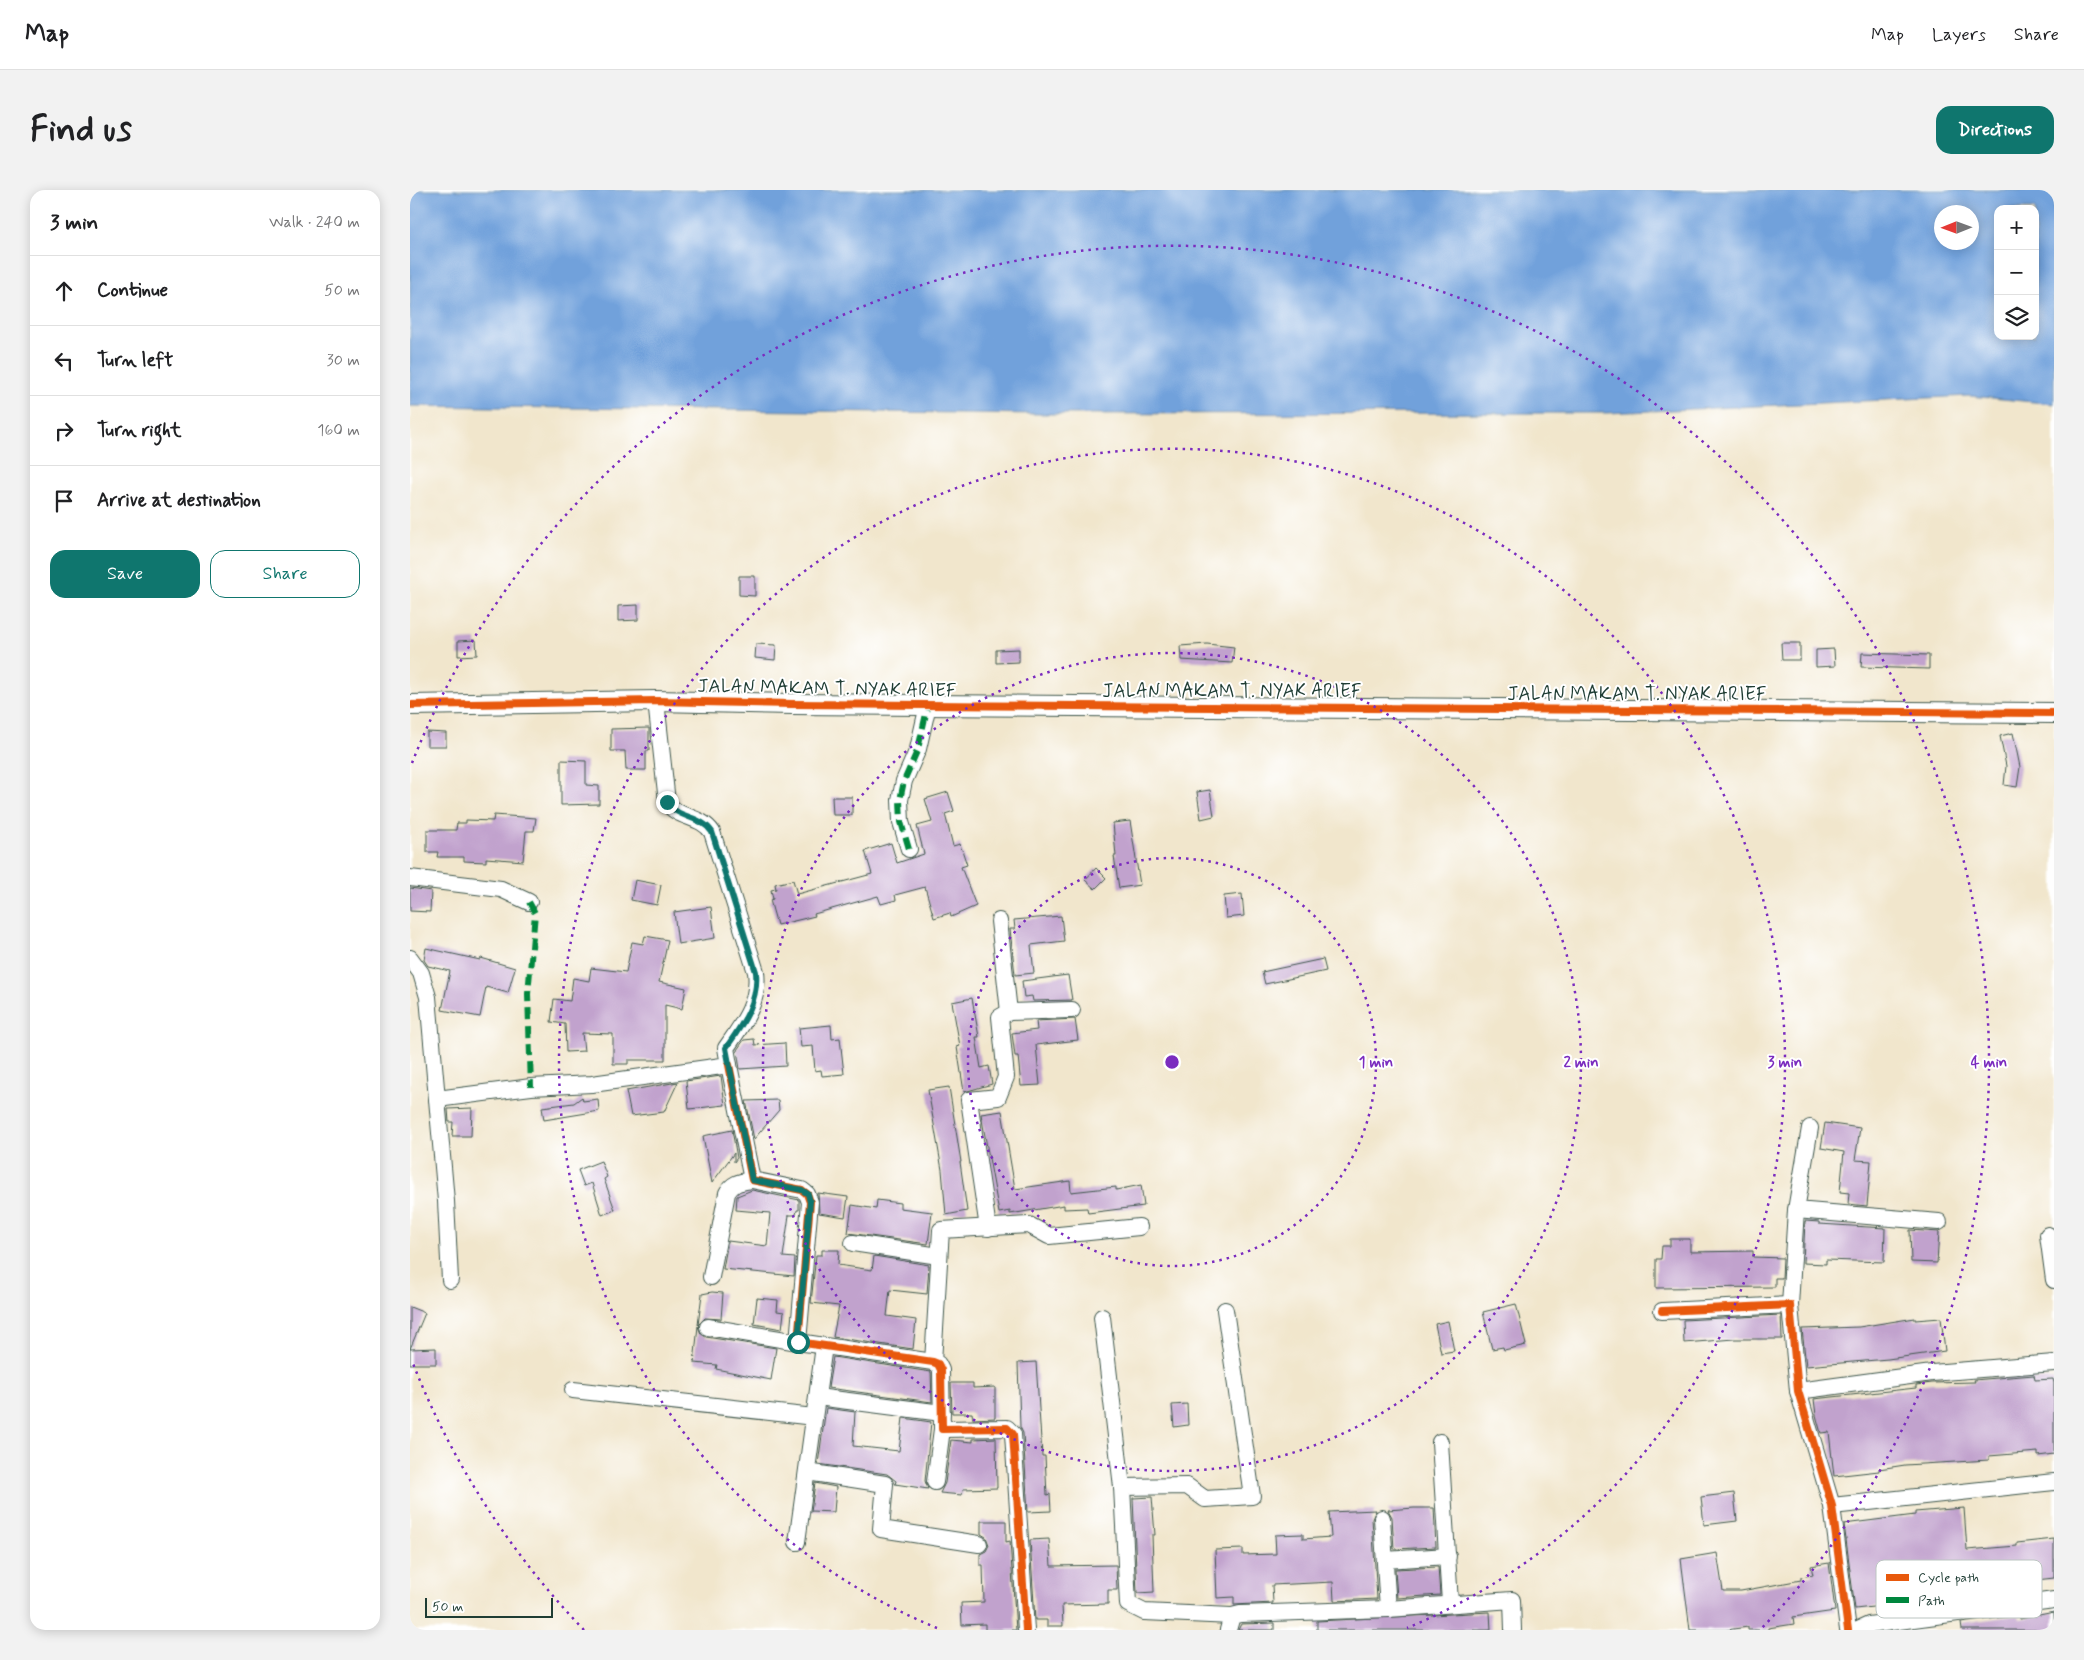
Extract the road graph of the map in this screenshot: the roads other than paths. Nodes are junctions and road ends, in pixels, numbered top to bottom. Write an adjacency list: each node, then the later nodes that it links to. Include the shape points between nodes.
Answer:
1 (656, 701): 2 (street, JALAN MAKAM T. NYAK ARIEF); 3 (street, JALAN MAKAM T. NYAK ARIEF); 12 (street, via 667,802 676,812 701,821 712,832 756,972 753,1003 726,1048)
2 (410, 705)
3 (928, 705): 4 (street, JALAN MAKAM T. NYAK ARIEF); 5 (street, via 918,748 900,800 901,822)
4 (2054, 712)
5 (909, 849)
6 (410, 878): 7 (street, via 501,889)
7 (529, 902)
8 (998, 922): 11 (street)
9 (410, 958): 13 (street, via 421,973 428,997)
10 (1072, 1010): 11 (street)
11 (1009, 1012): 19 (street, via 1000,1017 1006,1077 998,1097 969,1100)
12 (729, 1065): 13 (street, via 592,1084 531,1087); 15 (street)
13 (438, 1099): 24 (street)
14 (1810, 1128): 16 (street)
15 (752, 1180): 23 (street, via 737,1182 727,1193); 31 (street, via 808,1194 810,1202)
16 (1796, 1210): 17 (street); 26 (street)
17 (1939, 1222)
18 (1139, 1227): 19 (street, via 1049,1236 1029,1225)
19 (988, 1228): 22 (street, via 941,1230)
20 (2048, 1235): 25 (street)
21 (853, 1243): 22 (street)
22 (939, 1256): 33 (street)
23 (712, 1277)
24 (450, 1280)
25 (2054, 1280)
26 (1790, 1304): 28 (street); 36 (street)
27 (1225, 1310): 44 (street, via 1252,1496 1206,1499 1187,1486)
28 (1662, 1311)
29 (1102, 1317): 44 (street)
30 (708, 1327): 31 (street)
31 (798, 1342): 32 (street)
32 (824, 1346): 33 (street); 37 (street)
33 (933, 1362): 39 (street, via 941,1370)
34 (2054, 1363): 36 (street, via 1932,1373)
35 (573, 1390): 38 (street)
36 (1798, 1391): 45 (street)
37 (817, 1397): 38 (street); 39 (street)
38 (814, 1417): 41 (street)
39 (942, 1421): 42 (street); 55 (street, via 1006,1428 1013,1434)
40 (1440, 1442): 49 (street)
41 (807, 1472): 47 (street); 48 (street, via 885,1484 881,1529)
42 (935, 1482)
43 (2054, 1482): 45 (street)
44 (1122, 1487): 54 (street, via 1128,1604 1144,1612)
45 (1832, 1506): 57 (street)
46 (1382, 1518): 50 (street)
47 (797, 1542)
48 (979, 1544)
49 (1448, 1556): 50 (street); 51 (street)
50 (1385, 1560): 52 (street)
51 (1450, 1603): 52 (street); 56 (street, via 1512,1600)
52 (1388, 1609): 54 (street, via 1240,1614)
53 (1921, 1618): 58 (street, via 1869,1625)
54 (1230, 1623)
55 (1026, 1630)
56 (1513, 1630)
57 (1848, 1630)
58 (1858, 1630)

